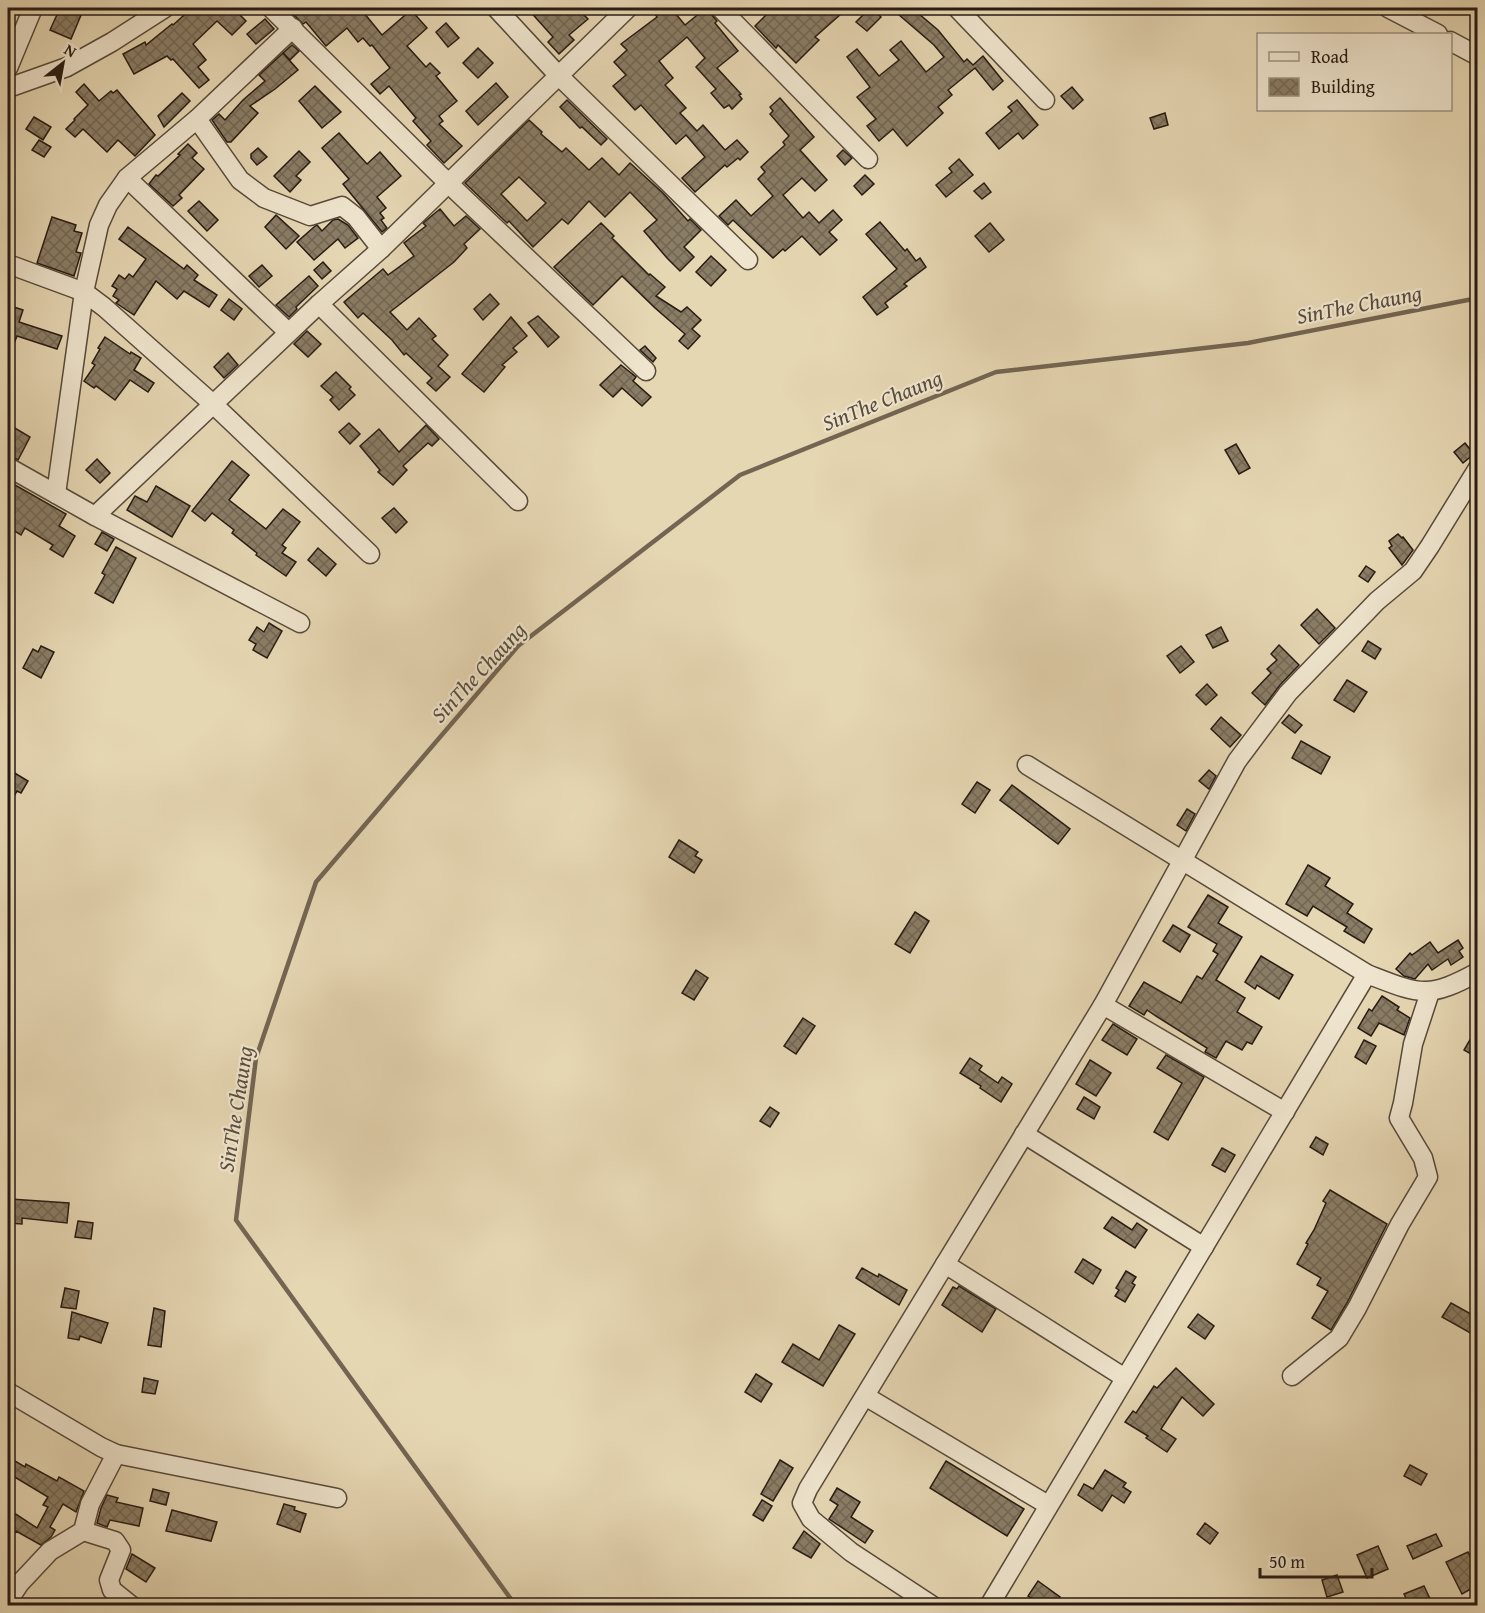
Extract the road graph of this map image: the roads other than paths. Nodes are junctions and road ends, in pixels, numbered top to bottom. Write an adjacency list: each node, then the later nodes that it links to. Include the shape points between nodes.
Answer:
1 (33, 8): 13 (street)
2 (165, 8): 15 (street, via 67,67)
3 (271, 8): 9 (street)
4 (496, 8): 14 (street)
5 (628, 8): 14 (street)
6 (720, 8): 18 (street)
7 (957, 8): 16 (street)
8 (1388, 8): 10 (street)
9 (293, 28): 17 (street); 20 (street)
10 (1436, 33)
11 (1452, 42): 12 (street)
12 (1478, 56)
13 (9, 58)
14 (559, 76): 20 (street); 22 (street)
15 (8, 88)
16 (1045, 100)
17 (196, 120): 19 (street); 21 (street, via 240,180 264,198 310,216 342,206)
18 (868, 159)
19 (127, 178): 24 (street, via 99,225); 26 (street)
20 (449, 184): 21 (street); 27 (street)
21 (381, 249): 25 (street)
22 (748, 260)
23 (8, 264): 24 (street)
24 (84, 292): 28 (street); 31 (street)
25 (319, 304): 26 (street); 32 (street)
26 (288, 332): 28 (street)
27 (646, 371)
28 (213, 404): 33 (street); 34 (street)
29 (8, 467): 31 (street)
30 (1478, 468): 37 (street, via 1413,571 1325,653 1252,737)
31 (56, 494): 33 (street)
32 (518, 501)
33 (95, 516): 35 (street)
34 (370, 554)
35 (300, 623)
36 (1027, 765): 37 (street)
37 (1182, 859): 39 (street); 41 (street)
38 (1478, 972): 40 (street, via 1453,986)
39 (1367, 974): 40 (street, via 1413,991); 42 (street)
40 (1430, 992): 46 (street, via 1413,1044 1399,1118 1423,1158 1428,1177 1339,1338)
41 (1103, 1005): 42 (street); 43 (street)
42 (1285, 1112): 44 (street)
43 (1024, 1134): 44 (street); 45 (street)
44 (1204, 1247): 47 (street)
45 (945, 1264): 47 (street); 49 (street)
46 (1292, 1376)
47 (1125, 1378): 52 (street)
48 (8, 1392): 50 (street)
49 (865, 1396): 52 (street); 56 (street, via 802,1503 811,1519 851,1552)
50 (116, 1454): 51 (street); 53 (street, via 90,1504)
51 (337, 1498)
52 (1048, 1505): 57 (street)
53 (82, 1531): 54 (street, via 50,1551); 55 (street, via 115,1541 121,1550 109,1581 112,1590)
54 (8, 1601)
55 (132, 1605)
56 (933, 1605)
57 (988, 1605)

